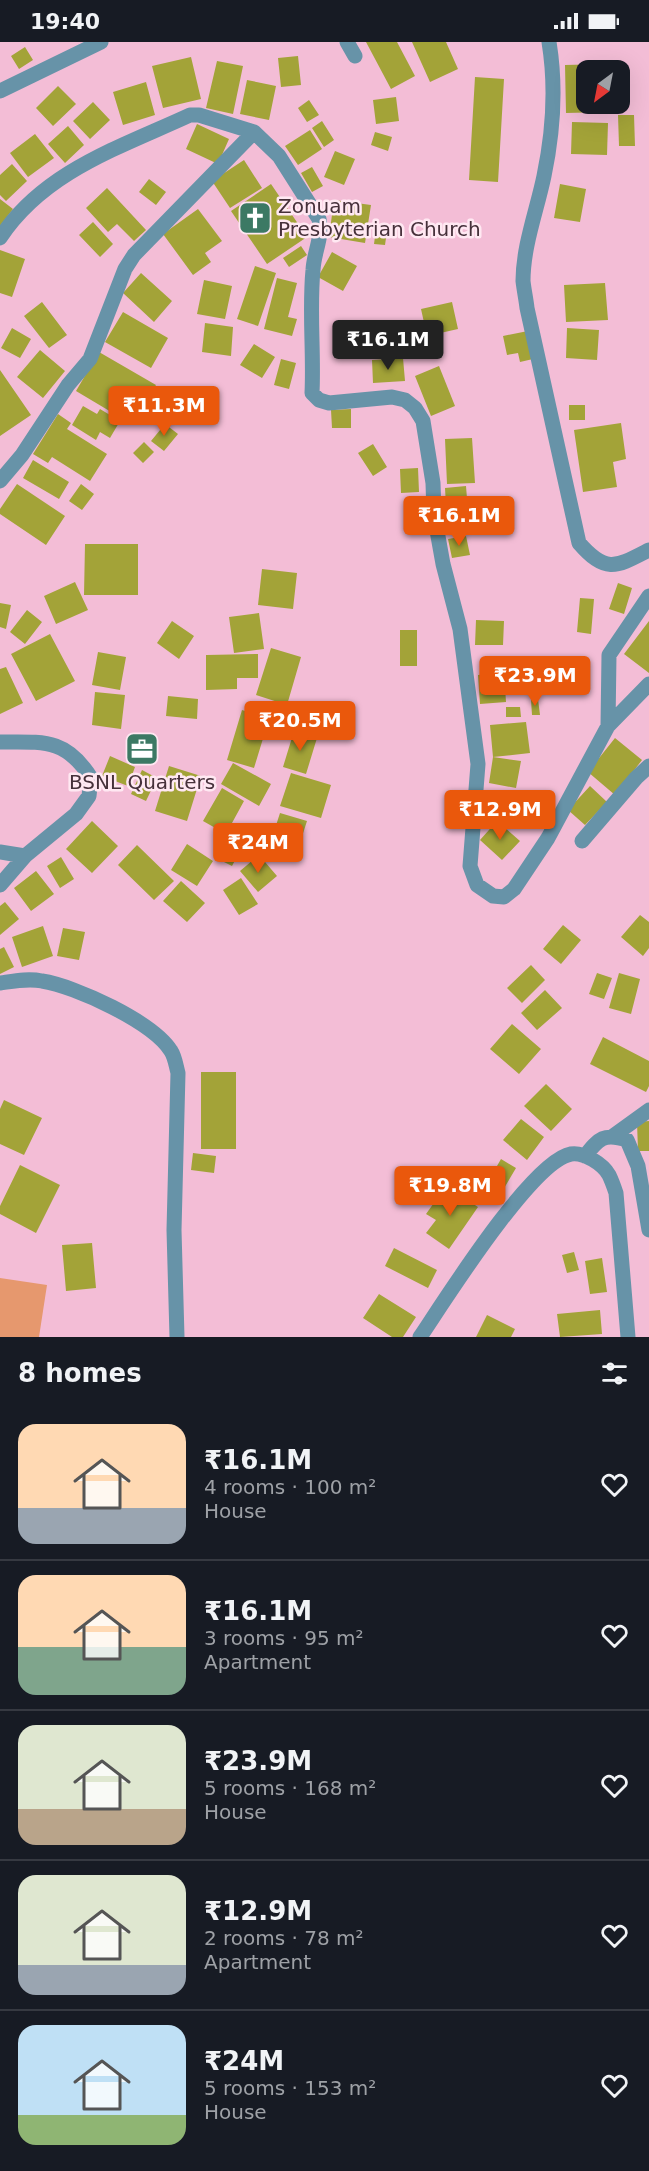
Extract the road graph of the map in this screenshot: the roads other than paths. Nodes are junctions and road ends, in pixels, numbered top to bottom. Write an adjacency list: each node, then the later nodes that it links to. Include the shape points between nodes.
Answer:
1 (101, 42): 5 (street)
2 (347, 42): 4 (street)
3 (549, 42): 9 (street, via 552,117 545,174 523,280 527,308 579,543 592,558 616,566)
4 (355, 56)
5 (0, 91)
6 (254, 132): 7 (street, via 190,115 105,152 55,181); 8 (street, via 134,255 90,359); 12 (street, via 279,156 319,219 320,244 313,268 312,393 329,403 393,397 405,400 423,421 434,514 459,629 477,755 470,866 477,885 493,896 504,897 514,889 548,838)
7 (0, 238)
8 (0, 481)
9 (649, 550)
10 (649, 596): 12 (street, via 609,655)
11 (649, 684): 12 (street)
12 (608, 726)
13 (0, 742): 17 (street, via 43,742 64,749 80,761 91,778 89,796 76,814)
14 (649, 766): 15 (street)
15 (582, 841)
16 (0, 852): 17 (street)
17 (25, 856): 18 (street)
18 (0, 885)
19 (0, 983): 24 (street, via 30,979 92,996 157,1036 171,1051 178,1073 174,1230)
20 (649, 1110): 21 (street)
21 (613, 1136): 22 (street, via 595,1143); 23 (street, via 627,1140 633,1151)
22 (585, 1156): 25 (street, via 572,1154 555,1160 536,1177 475,1255); 26 (street, via 609,1174 616,1193)
23 (649, 1230)
24 (177, 1337)
25 (420, 1337)
26 (628, 1337)

